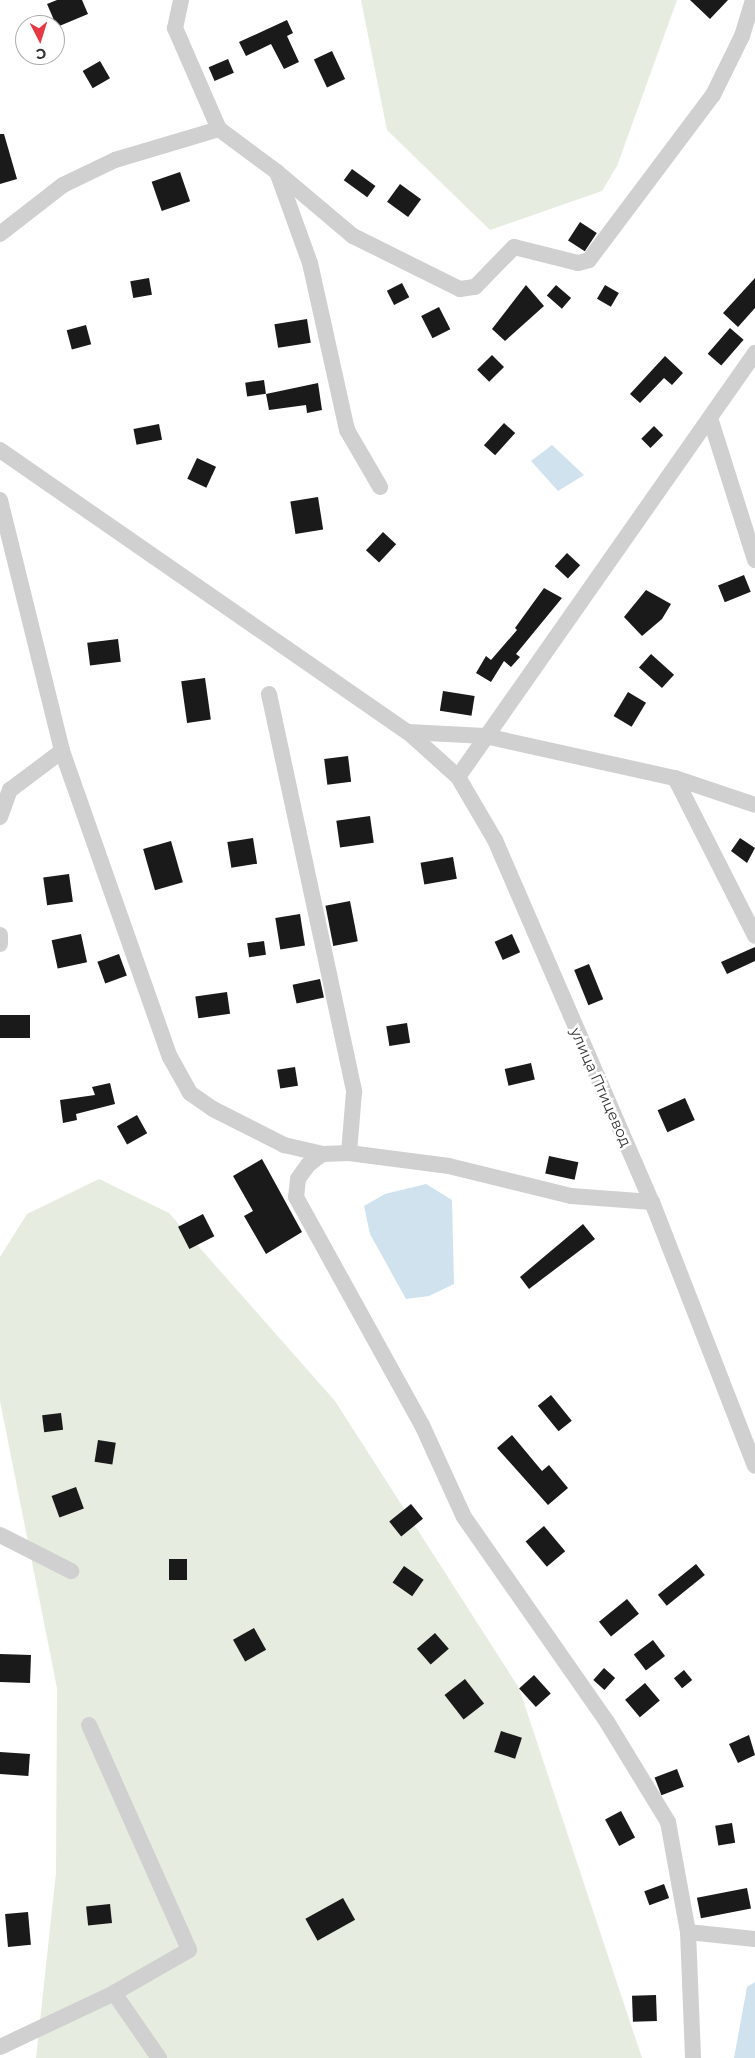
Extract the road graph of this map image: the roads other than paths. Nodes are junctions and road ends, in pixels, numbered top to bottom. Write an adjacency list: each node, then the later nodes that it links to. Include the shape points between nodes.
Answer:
1 (181, 0): 3 (street, via 175,28)
2 (753, 0): 4 (street, via 742,36 712,95 589,260 578,263 514,247 475,287 460,289 353,236)
3 (219, 129): 4 (street); 5 (street, via 115,160 63,185)
4 (277, 172): 9 (street, via 310,263 347,430)
5 (0, 234)
6 (755, 353): 7 (street)
7 (710, 418): 11 (street); 14 (street)
8 (0, 450): 13 (street, улица Птицевод)
9 (380, 487)
10 (0, 500): 15 (street)
11 (755, 560)
12 (269, 694): 23 (street, via 354,1092)
13 (408, 732): 14 (street); 16 (street, улица Птицевод)
14 (485, 736): 16 (street); 17 (street)
15 (62, 751): 19 (street, via 10,790); 24 (street, via 170,1057 190,1093 284,1145)
16 (458, 777): 25 (street, улица Птицевод, via 495,840)
17 (675, 778): 18 (street); 21 (street)
18 (755, 805)
19 (0, 817)
20 (0, 935): 22 (street)
21 (755, 936)
22 (0, 944)
23 (349, 1153): 24 (street); 25 (street, via 449,1166 571,1196)
24 (322, 1154): 30 (street, via 298,1179 296,1197 300,1211 422,1425 464,1517 607,1722 668,1822)
25 (652, 1202): 26 (street, улица Птицевод)
26 (755, 1466)
27 (0, 1535): 28 (street)
28 (71, 1571)
29 (89, 1725): 32 (street, via 189,1950)
30 (688, 1932): 31 (street); 35 (street)
31 (755, 1939)
32 (114, 1993): 33 (street); 34 (street)
33 (0, 2047)
34 (159, 2058)
35 (693, 2058)

